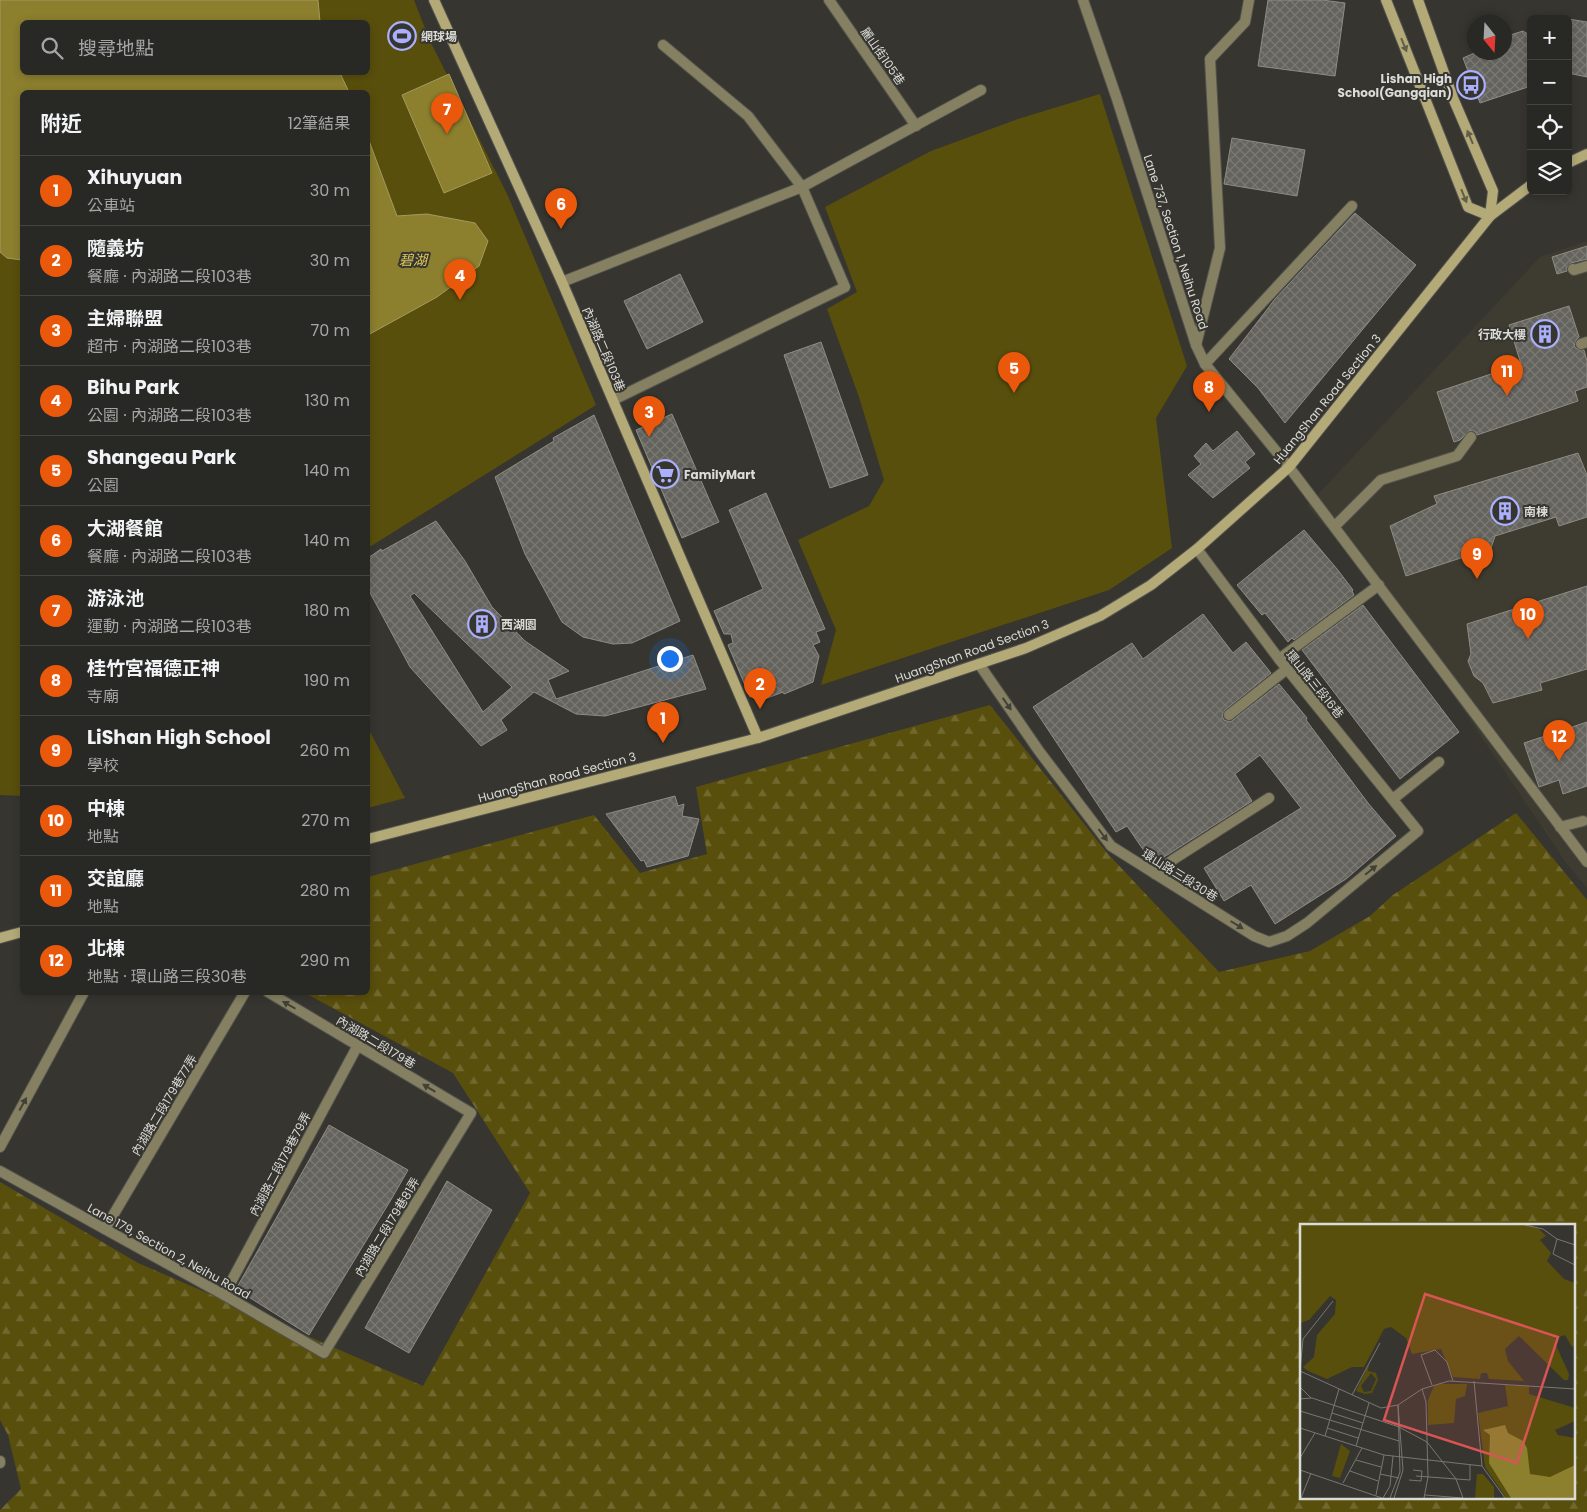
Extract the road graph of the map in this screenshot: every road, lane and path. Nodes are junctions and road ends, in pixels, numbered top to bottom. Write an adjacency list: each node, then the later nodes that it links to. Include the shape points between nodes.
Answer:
1 (434, 0): 18 (street, 內湖路二段103巷)
2 (829, 0): 9 (street, 麗山街105巷)
3 (1082, 0): 19 (street, Lane 737, Section 1, Neihu Road)
4 (1249, 0): 19 (street, via 1245,22 1210,59 1220,248)
5 (1386, 0): 15 (street, one-way to 15, via 1468,207)
6 (1418, 0): 15 (street, one-way to 6, via 1493,191 1453,98)
7 (663, 45): 12 (street, via 748,116)
8 (981, 90): 9 (street)
9 (916, 126): 12 (street)
10 (1587, 154): 11 (street)
11 (1572, 161)
12 (802, 187): 18 (street); 21 (street, via 845,287)
13 (1527, 188): 15 (street, HuangShan Road Section 3)
14 (1352, 206): 20 (street)
15 (1490, 216): 23 (street, HuangShan Road Section 3)
16 (1587, 266): 17 (street)
17 (1573, 269)
18 (562, 282): 21 (street, 內湖路二段103巷)
19 (1196, 345): 20 (street, Lane 737, Section 1, Neihu Road)
20 (1204, 364): 23 (street, Lane 737, Section 1, Neihu Road)
21 (613, 400): 31 (street, 內湖路二段103巷)
22 (1471, 437): 24 (street, via 1457,456 1381,480)
23 (1289, 467): 24 (street, Lane 737, Section 1, Neihu Road); 25 (street, HuangShan Road Section 3)
24 (1335, 526): 26 (street, Lane 737, Section 1, Neihu Road)
25 (1197, 549): 27 (street, 環山路三段16巷); 28 (street, HuangShan Road Section 3, via 1151,585 1100,616)
26 (1379, 585): 27 (street); 36 (street, Lane 737, Section 1, Neihu Road)
27 (1279, 659): 29 (street, 環山路三段16巷)
28 (979, 664): 31 (street, HuangShan Road Section 3); 40 (street, 環山路三段30巷, one-way to 40, via 1039,751 1111,846)
29 (1287, 668): 30 (street); 34 (street, 環山路三段16巷)
30 (1228, 715)
31 (758, 738): 38 (street, HuangShan Road Section 3)
32 (1438, 762): 34 (street)
33 (1269, 798): 40 (street, via 1174,858)
34 (1393, 799): 37 (street, 環山路三段16巷)
35 (1583, 821): 36 (street)
36 (1560, 827): 39 (street, Lane 737, Section 1, Neihu Road)
37 (1418, 831): 40 (street, 環山路三段30巷, one-way to 37, via 1254,936 1269,942 1287,936 1307,923)
38 (370, 838)
39 (1587, 862)
40 (1155, 874)
41 (20, 933): 42 (street)
42 (0, 938)
43 (82, 995): 48 (street, one-way to 43)
44 (243, 995): 50 (street, 內湖路二段179巷77弄)
45 (273, 995): 46 (street, 內湖路二段179巷, one-way to 45)
46 (358, 1045): 47 (street, 內湖路二段179巷, one-way to 46); 51 (street, 內湖路二段179巷79弄)
47 (471, 1113): 52 (street, 內湖路二段179巷81弄)
48 (0, 1147)
49 (0, 1171): 50 (street, Lane 179, Section 2, Neihu Road)
50 (105, 1229): 51 (street, Lane 179, Section 2, Neihu Road)
51 (224, 1295): 52 (street, Lane 179, Section 2, Neihu Road)
52 (324, 1353)

